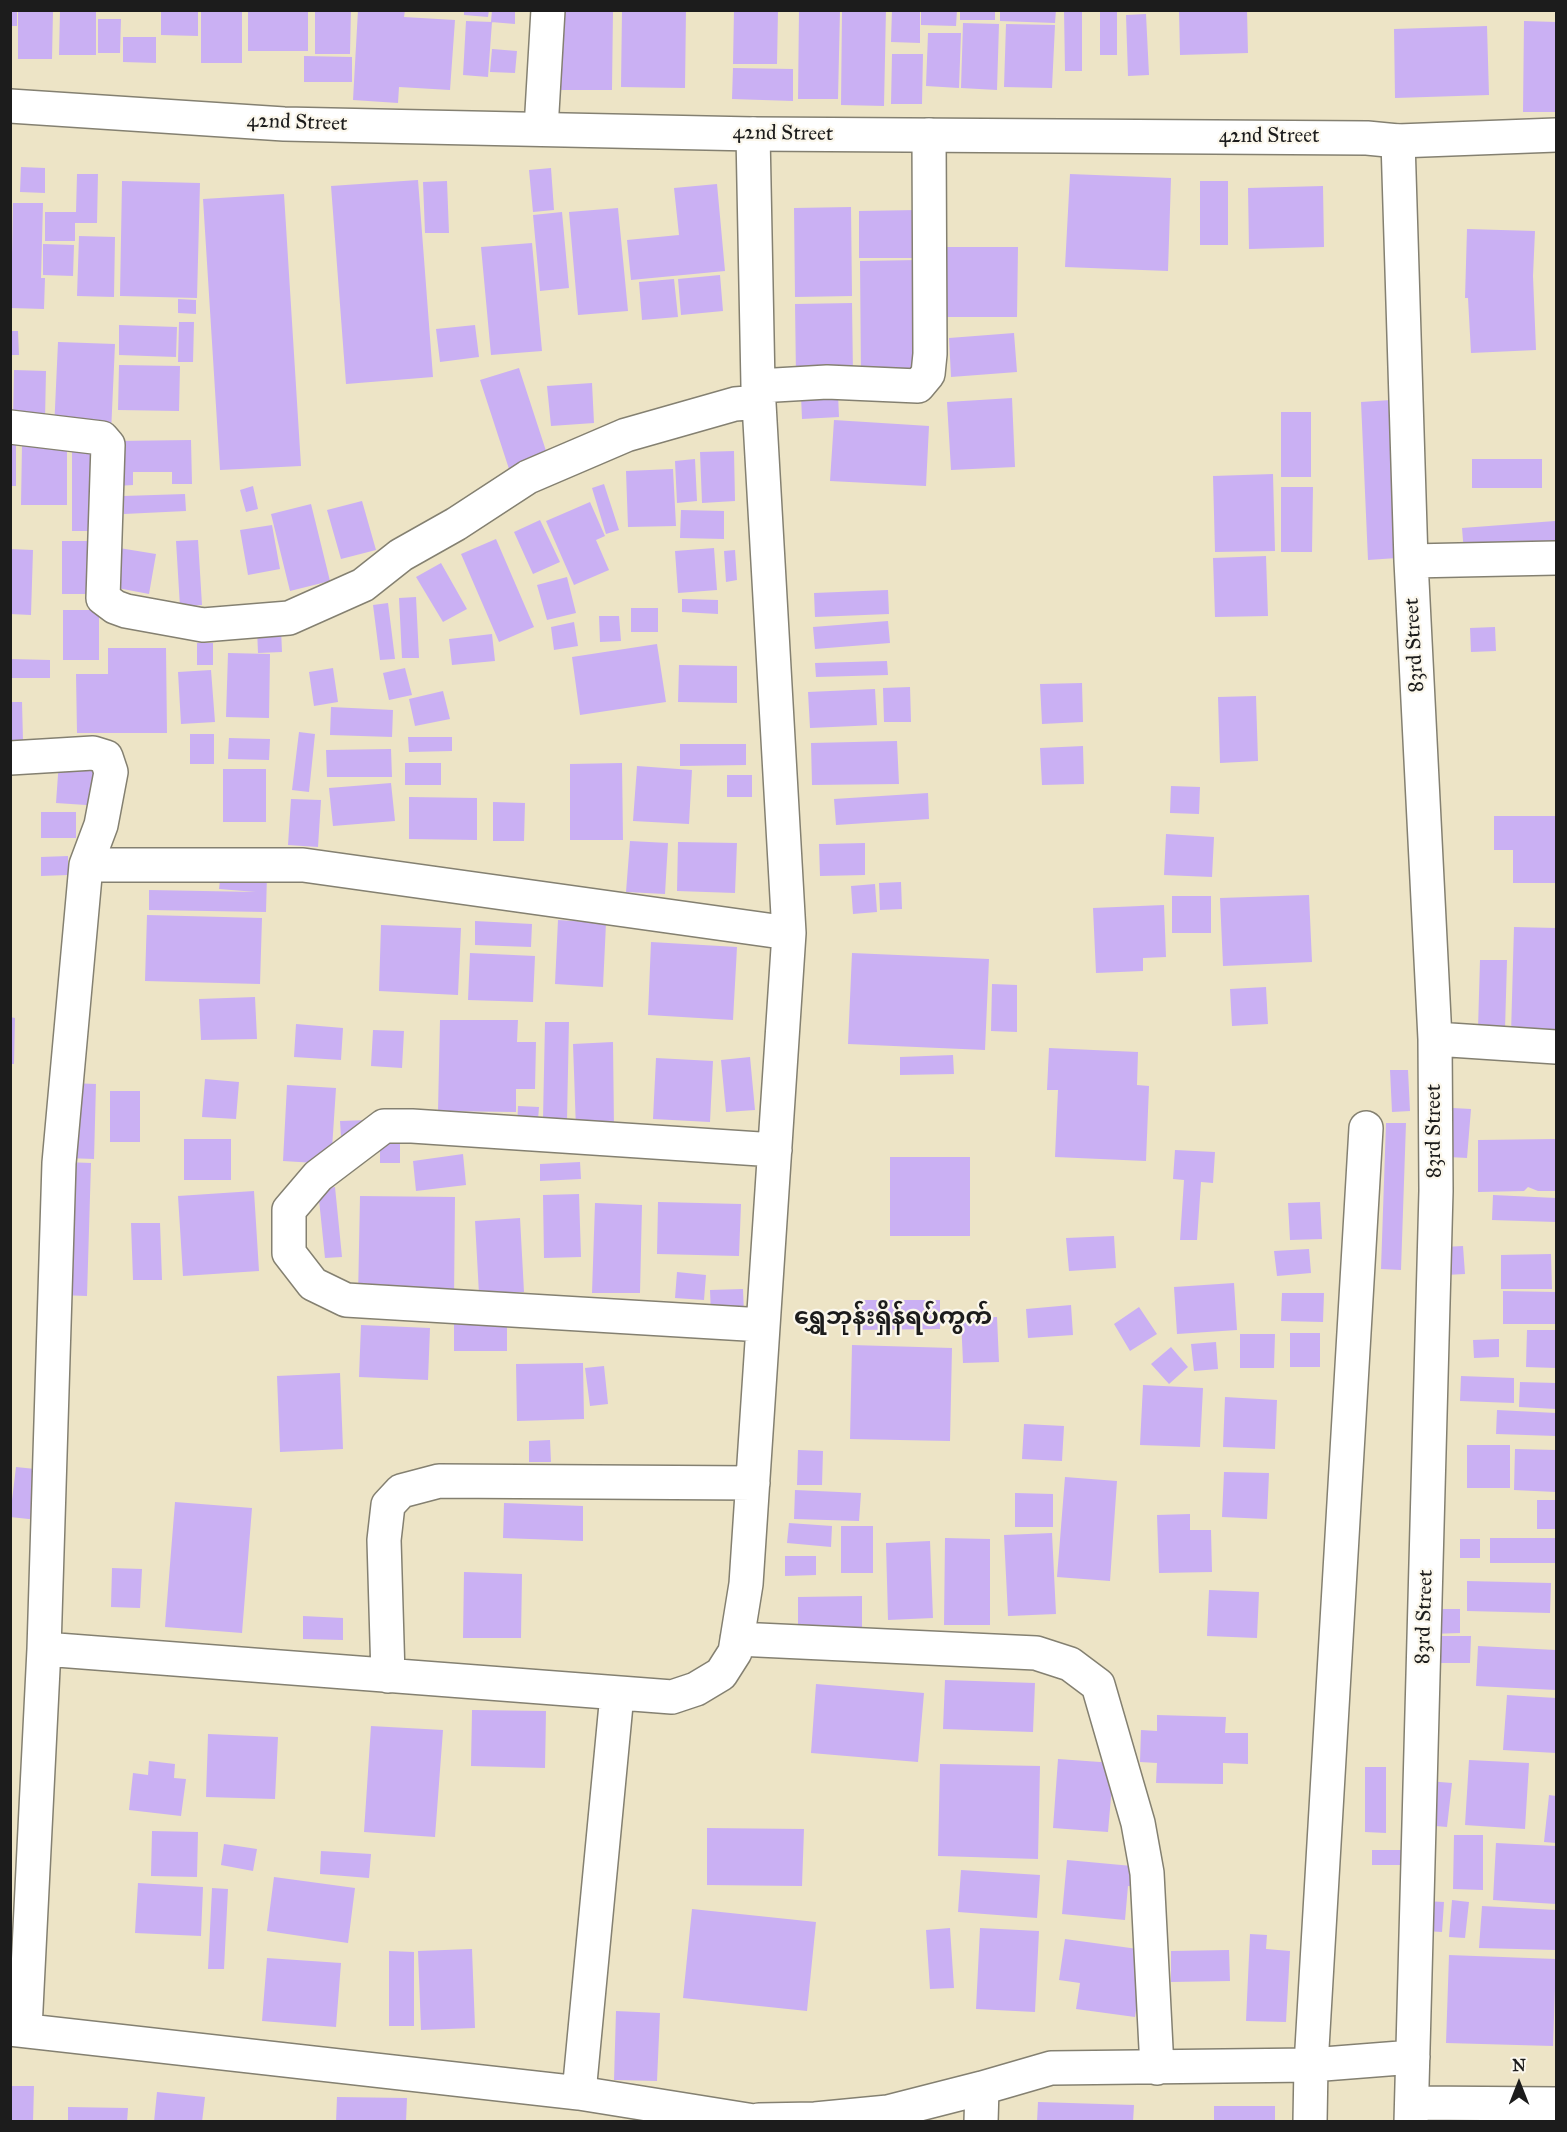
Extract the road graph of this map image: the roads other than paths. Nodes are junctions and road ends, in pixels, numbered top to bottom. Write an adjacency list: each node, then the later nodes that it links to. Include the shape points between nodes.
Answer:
1 (548, 10): 3 (street)
2 (10, 106): 3 (street, 42nd Street, via 284,124)
3 (541, 129): 4 (street, 42nd Street)
4 (753, 134): 5 (street, 42nd Street); 8 (street)
5 (929, 135): 7 (street, 42nd Street); 8 (street, via 928,374 918,386 827,382)
6 (1557, 135): 7 (street, 42nd Street)
7 (1398, 141): 11 (street, 83rd Street)
8 (759, 394): 9 (street, via 626,435 528,477 401,555 363,585 289,618 203,625 126,611 103,598 108,445 102,438); 14 (street)
9 (10, 427)
10 (1557, 558): 11 (street)
11 (1411, 561): 15 (street, 83rd Street)
12 (10, 758): 13 (street, via 93,753 106,757 111,772 101,825)
13 (86, 865): 14 (street, via 303,865); 22 (street, via 59,1163)
14 (789, 933): 18 (street)
15 (1435, 1039): 16 (street); 26 (street, 83rd Street, via 1436,1191)
16 (1557, 1047)
17 (1366, 1128): 27 (street)
18 (775, 1150): 19 (street); 19 (street, via 384,1126 318,1176 289,1209 289,1253 313,1284 346,1300)
19 (763, 1325): 20 (street)
20 (753, 1483): 21 (street, via 746,1584); 23 (street, via 439,1481 401,1491 388,1505 384,1540)
21 (737, 1639): 24 (street, via 735,1652 721,1674 696,1689 672,1697); 28 (street, via 1036,1653 1070,1664 1098,1685 1138,1823 1147,1873)
22 (44, 1649): 23 (street); 25 (street)
23 (387, 1676): 24 (street)
24 (617, 1694): 30 (street)
25 (18, 2029): 30 (street)
26 (1413, 2057): 27 (street); 32 (street, 83rd Street)
27 (1311, 2065): 28 (street); 35 (street)
28 (1157, 2068): 29 (street, via 1051,2068)
29 (982, 2088): 33 (street, via 888,2112); 34 (street)
30 (579, 2092): 33 (street)
31 (1557, 2104): 32 (street)
32 (1411, 2112)
33 (760, 2121)
34 (981, 2121)
35 (1310, 2121)

